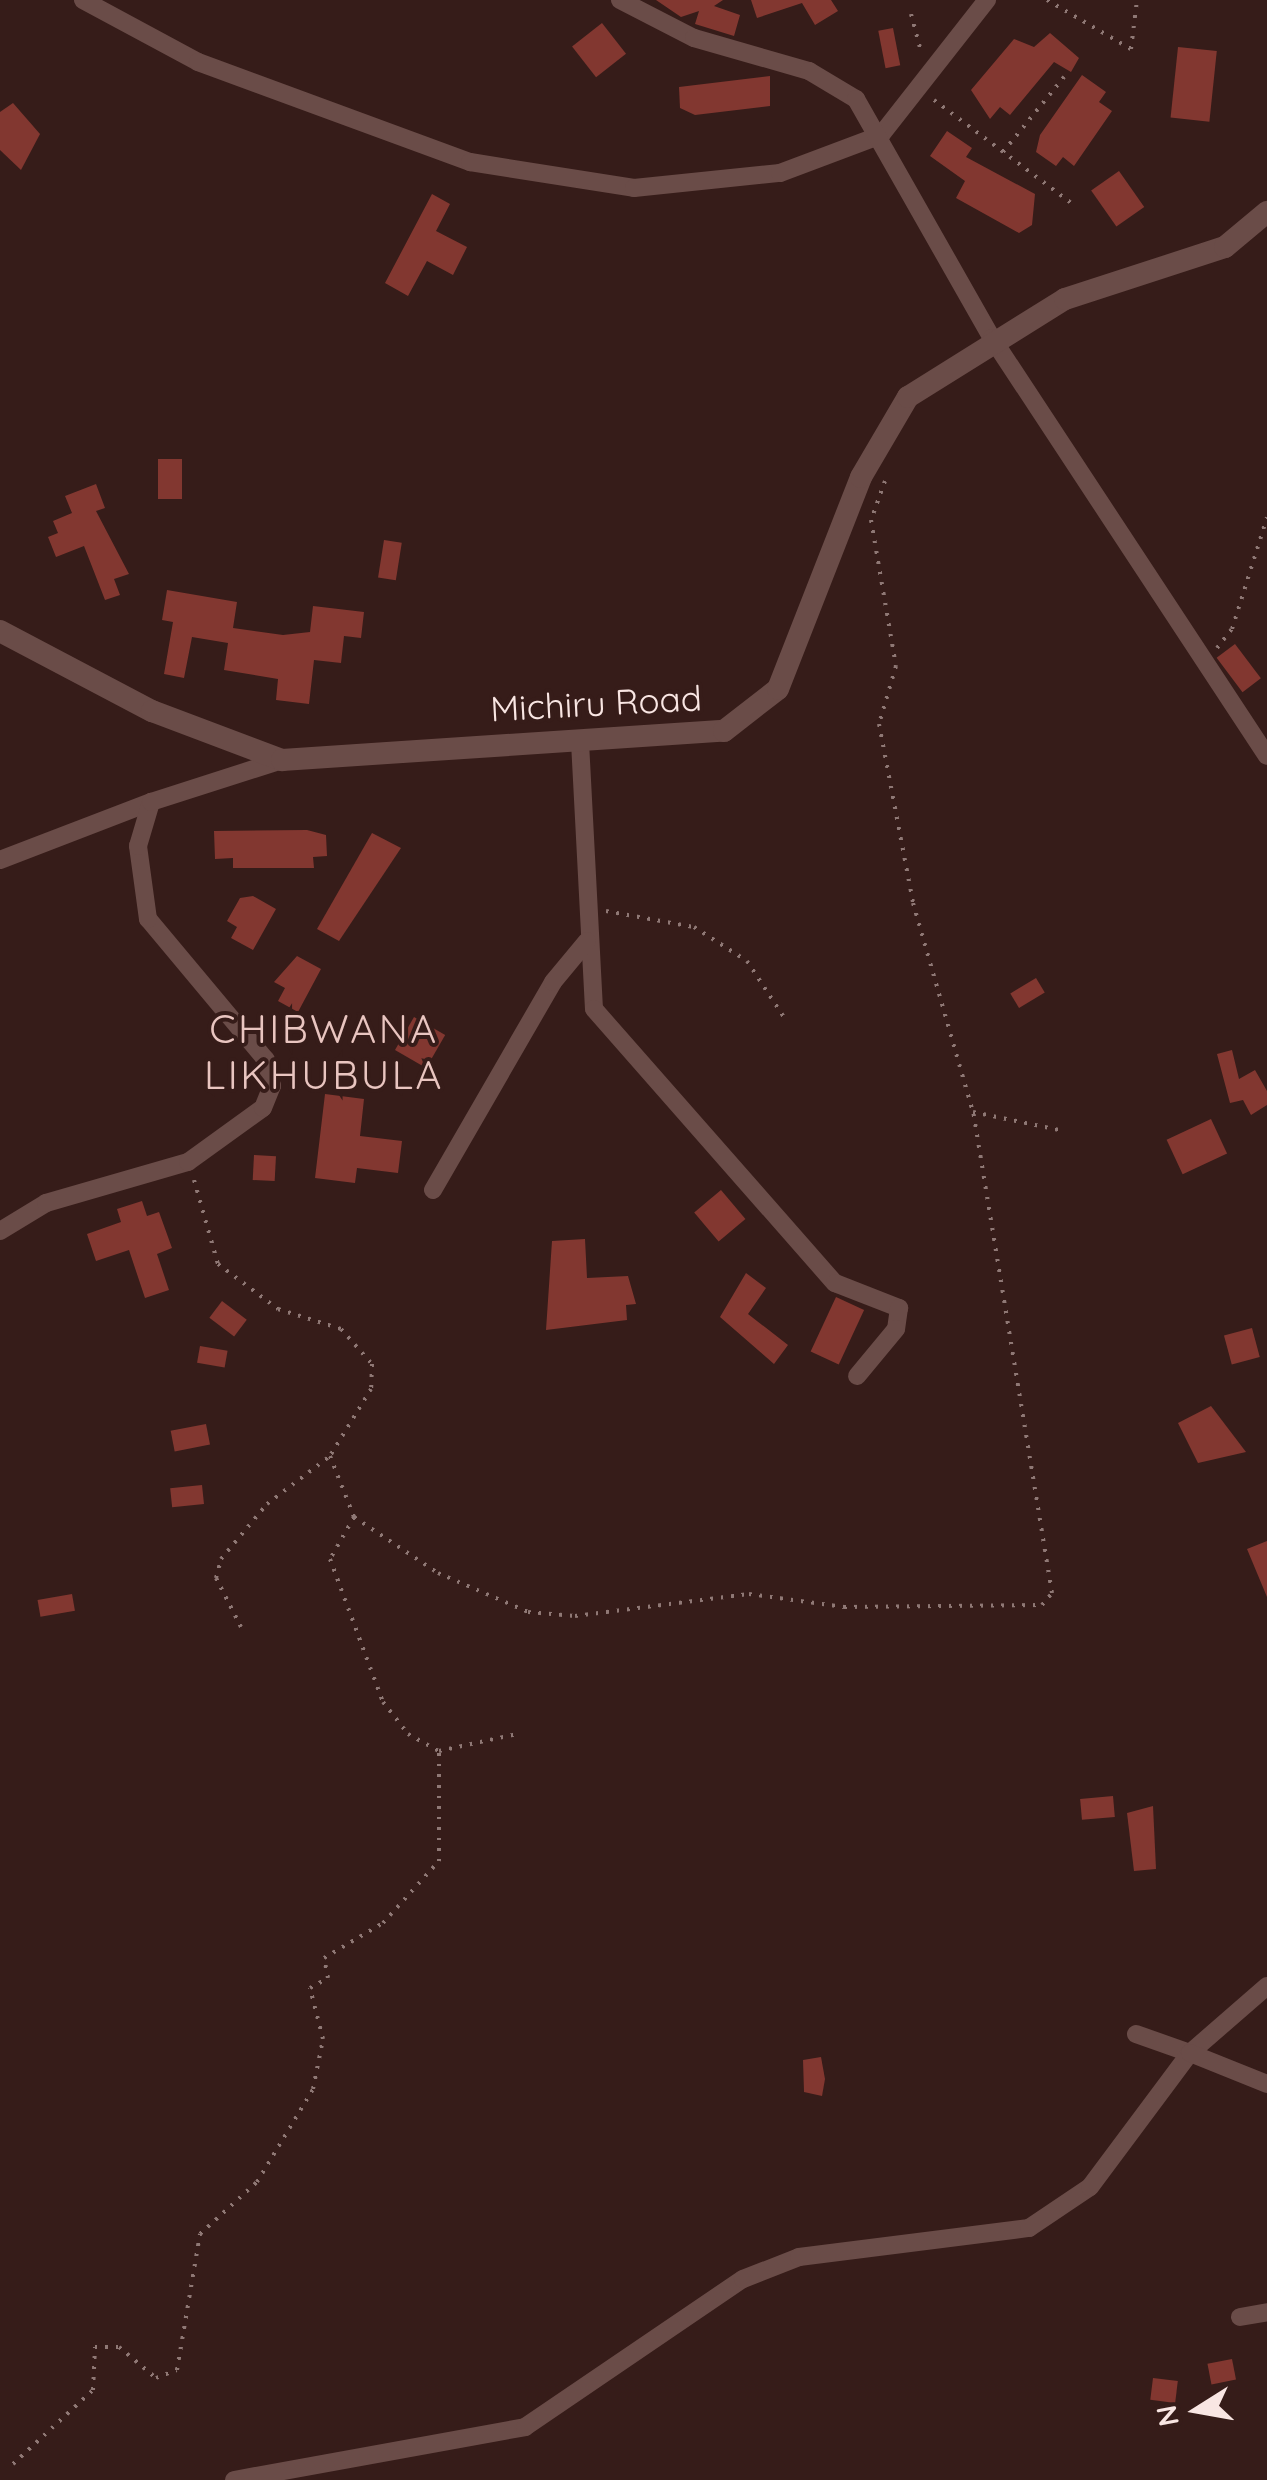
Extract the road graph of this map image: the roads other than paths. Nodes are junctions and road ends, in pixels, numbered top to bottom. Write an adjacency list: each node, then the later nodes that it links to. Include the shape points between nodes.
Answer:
1 (83, 0): 4 (street, via 198,62 529,177 634,188 722,181 828,160)
2 (620, 0): 4 (street, via 694,38 838,84)
3 (987, 0): 4 (street)
4 (881, 135): 6 (street)
5 (1267, 212): 6 (street, Michiru Road, via 1226,247 1065,299)
6 (992, 338): 8 (street, Michiru Road, via 908,398 882,433 807,624 759,710 706,736); 9 (street)
7 (0, 631): 10 (street, Michiru Road, via 167,718)
8 (580, 742): 10 (street, Michiru Road); 13 (street)
9 (1267, 756)
10 (282, 760): 11 (street)
11 (151, 802): 12 (street); 15 (street, via 138,846 148,919 240,1020 272,1086 263,1108 188,1162 46,1203)
12 (0, 860)
13 (587, 940): 14 (street, via 552,982); 16 (street, via 594,1008 608,1028 835,1283 899,1308 896,1329)
14 (433, 1190)
15 (0, 1231)
16 (857, 1376)
17 (1267, 1986): 19 (street)
18 (1136, 2034): 19 (street)
19 (1190, 2052): 20 (street); 23 (street, via 1090,2187 1029,2228 799,2257 743,2279 524,2427)
20 (1267, 2084)
21 (1267, 2312): 22 (street)
22 (1240, 2317)
23 (234, 2480)

